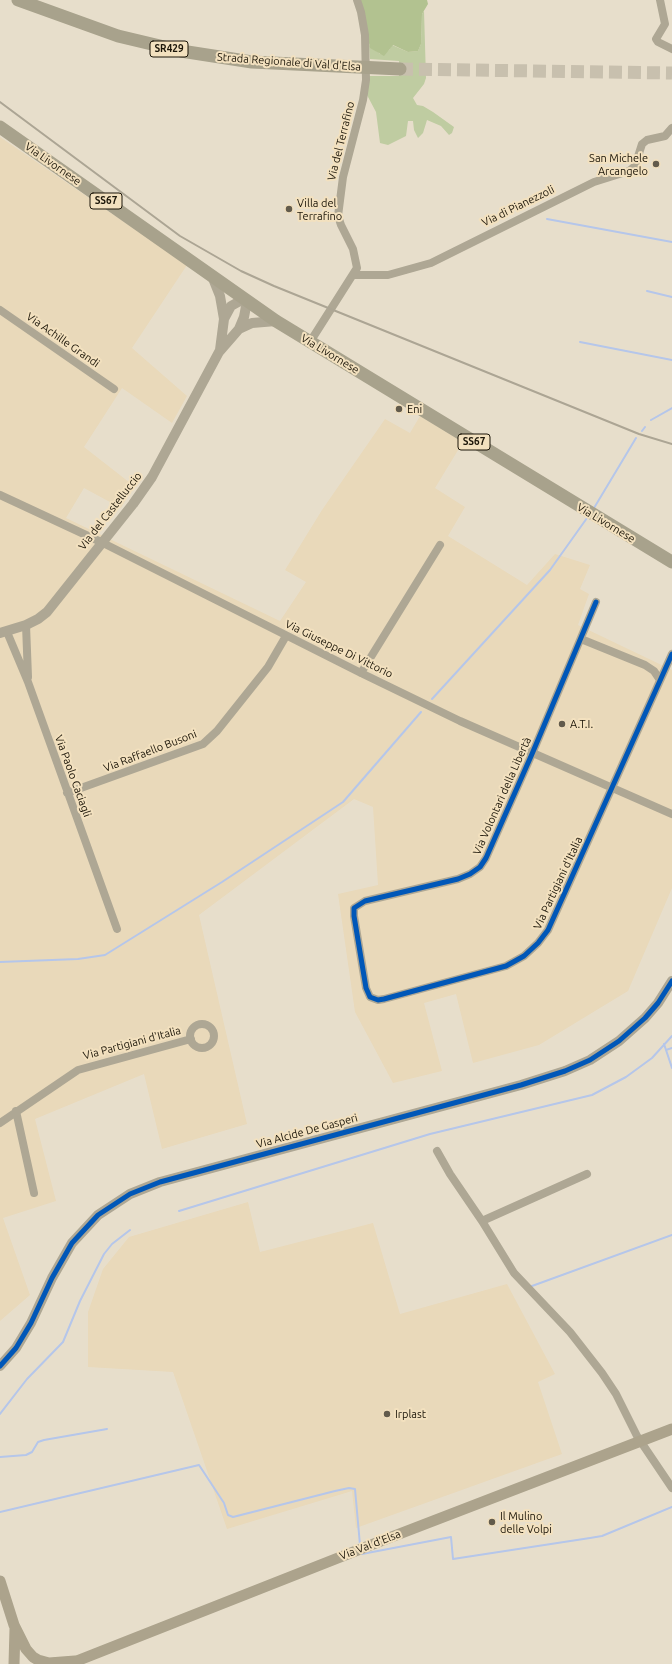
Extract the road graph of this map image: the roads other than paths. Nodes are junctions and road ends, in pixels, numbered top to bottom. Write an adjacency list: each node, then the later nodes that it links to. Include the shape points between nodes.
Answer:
1 (18, 0): 5 (main road, Strada Regionale di Val d'Elsa / SR429, via 72,21 159,47 252,62)
2 (357, 0): 8 (street, Via del Terrafino, via 365,35 366,80 343,177 338,216 357,261 358,268)
3 (660, 0): 4 (street, via 665,24 656,39)
4 (672, 49)
5 (400, 69)
6 (0, 127): 9 (main road, Via Livornese / SS67)
7 (672, 128): 8 (street, Via di Pianezzoli, via 665,136 647,140 642,144 635,166 629,171 594,182 431,262 388,275)
8 (353, 275): 15 (street, Via del Terrafino)
9 (212, 276): 10 (main road, Via Livornese / SS67); 12 (street, Via del Castelluccio, via 220,296)
10 (248, 300): 12 (street, Via del Castelluccio, via 231,306); 13 (main road, Via Livornese / SS67); 14 (street, Via del Castelluccio)
11 (0, 310): 17 (street, Via Achille Grandi)
12 (224, 319): 16 (street, Via del Castelluccio)
13 (276, 321): 14 (street, Via del Castelluccio, via 252,323); 15 (main road, Via Livornese / SS67)
14 (239, 329): 16 (street, Via del Castelluccio)
15 (310, 342): 21 (main road, Via Livornese / SS67)
16 (219, 352): 19 (street, Via del Castelluccio, via 152,477)
17 (114, 389)
18 (0, 495): 19 (street, Via Giuseppe Di Vittorio)
19 (101, 542): 23 (street, Via del Castelluccio, via 47,612); 25 (street, Via Giuseppe Di Vittorio)
20 (440, 545): 28 (street)
21 (672, 562)
22 (596, 602): 26 (street, Via Volontari della Libertà)
23 (26, 625): 24 (street, Via del Castelluccio); 30 (street)
24 (3, 633): 30 (street, Via Paolo Caciagli)
25 (286, 636): 28 (street, Via Giuseppe Di Vittorio); 33 (street, Via Raffaello Busoni, via 268,667 217,731 203,744)
26 (581, 638): 29 (street, via 645,665); 31 (street, Via Volontari della Libertà)
27 (672, 654): 29 (street, Via Partigiani d'Italia)
28 (361, 673): 31 (street, Via Giuseppe Di Vittorio)
29 (660, 680): 32 (street, Via Partigiani d'Italia)
30 (28, 682): 33 (street, Via Paolo Caciagli)
31 (532, 754): 32 (street, Via Giuseppe Di Vittorio); 35 (street, Via Volontari della Libertà, via 480,867 458,879 361,903 354,908)
32 (612, 787): 34 (street, Via Giuseppe Di Vittorio); 35 (street, Via Partigiani d'Italia, via 548,930 532,950 515,962 384,999 374,999 370,997 366,988)
33 (67, 793): 36 (street, Via Paolo Caciagli)
34 (672, 814)
35 (354, 916)
36 (117, 929)
37 (672, 981): 45 (street, Via Alcide De Gasperi, via 645,1018 619,1041 590,1060 565,1071 160,1182 130,1194 98,1215 72,1243 31,1323 16,1348)
38 (191, 1039): 39 (street, Via Partigiani d'Italia, via 78,1070)
39 (16, 1111): 40 (street, Via Partigiani d'Italia); 43 (street)
40 (0, 1122)
41 (437, 1151): 44 (street)
42 (587, 1174): 44 (street)
43 (34, 1193)
44 (482, 1221): 47 (street, via 514,1273 570,1332 602,1373)
45 (0, 1366)
46 (672, 1429): 47 (main road, Via Val d'Elsa)
47 (641, 1441): 48 (street); 53 (main road, Via Val d'Elsa)
48 (672, 1488)
49 (0, 1581): 50 (main road)
50 (14, 1624): 51 (main road); 52 (main road, via 16,1636)
51 (26, 1649): 53 (main road, Via Val d'Elsa, via 43,1662); 54 (main road)
52 (13, 1661)
53 (74, 1662)
54 (29, 1664)

